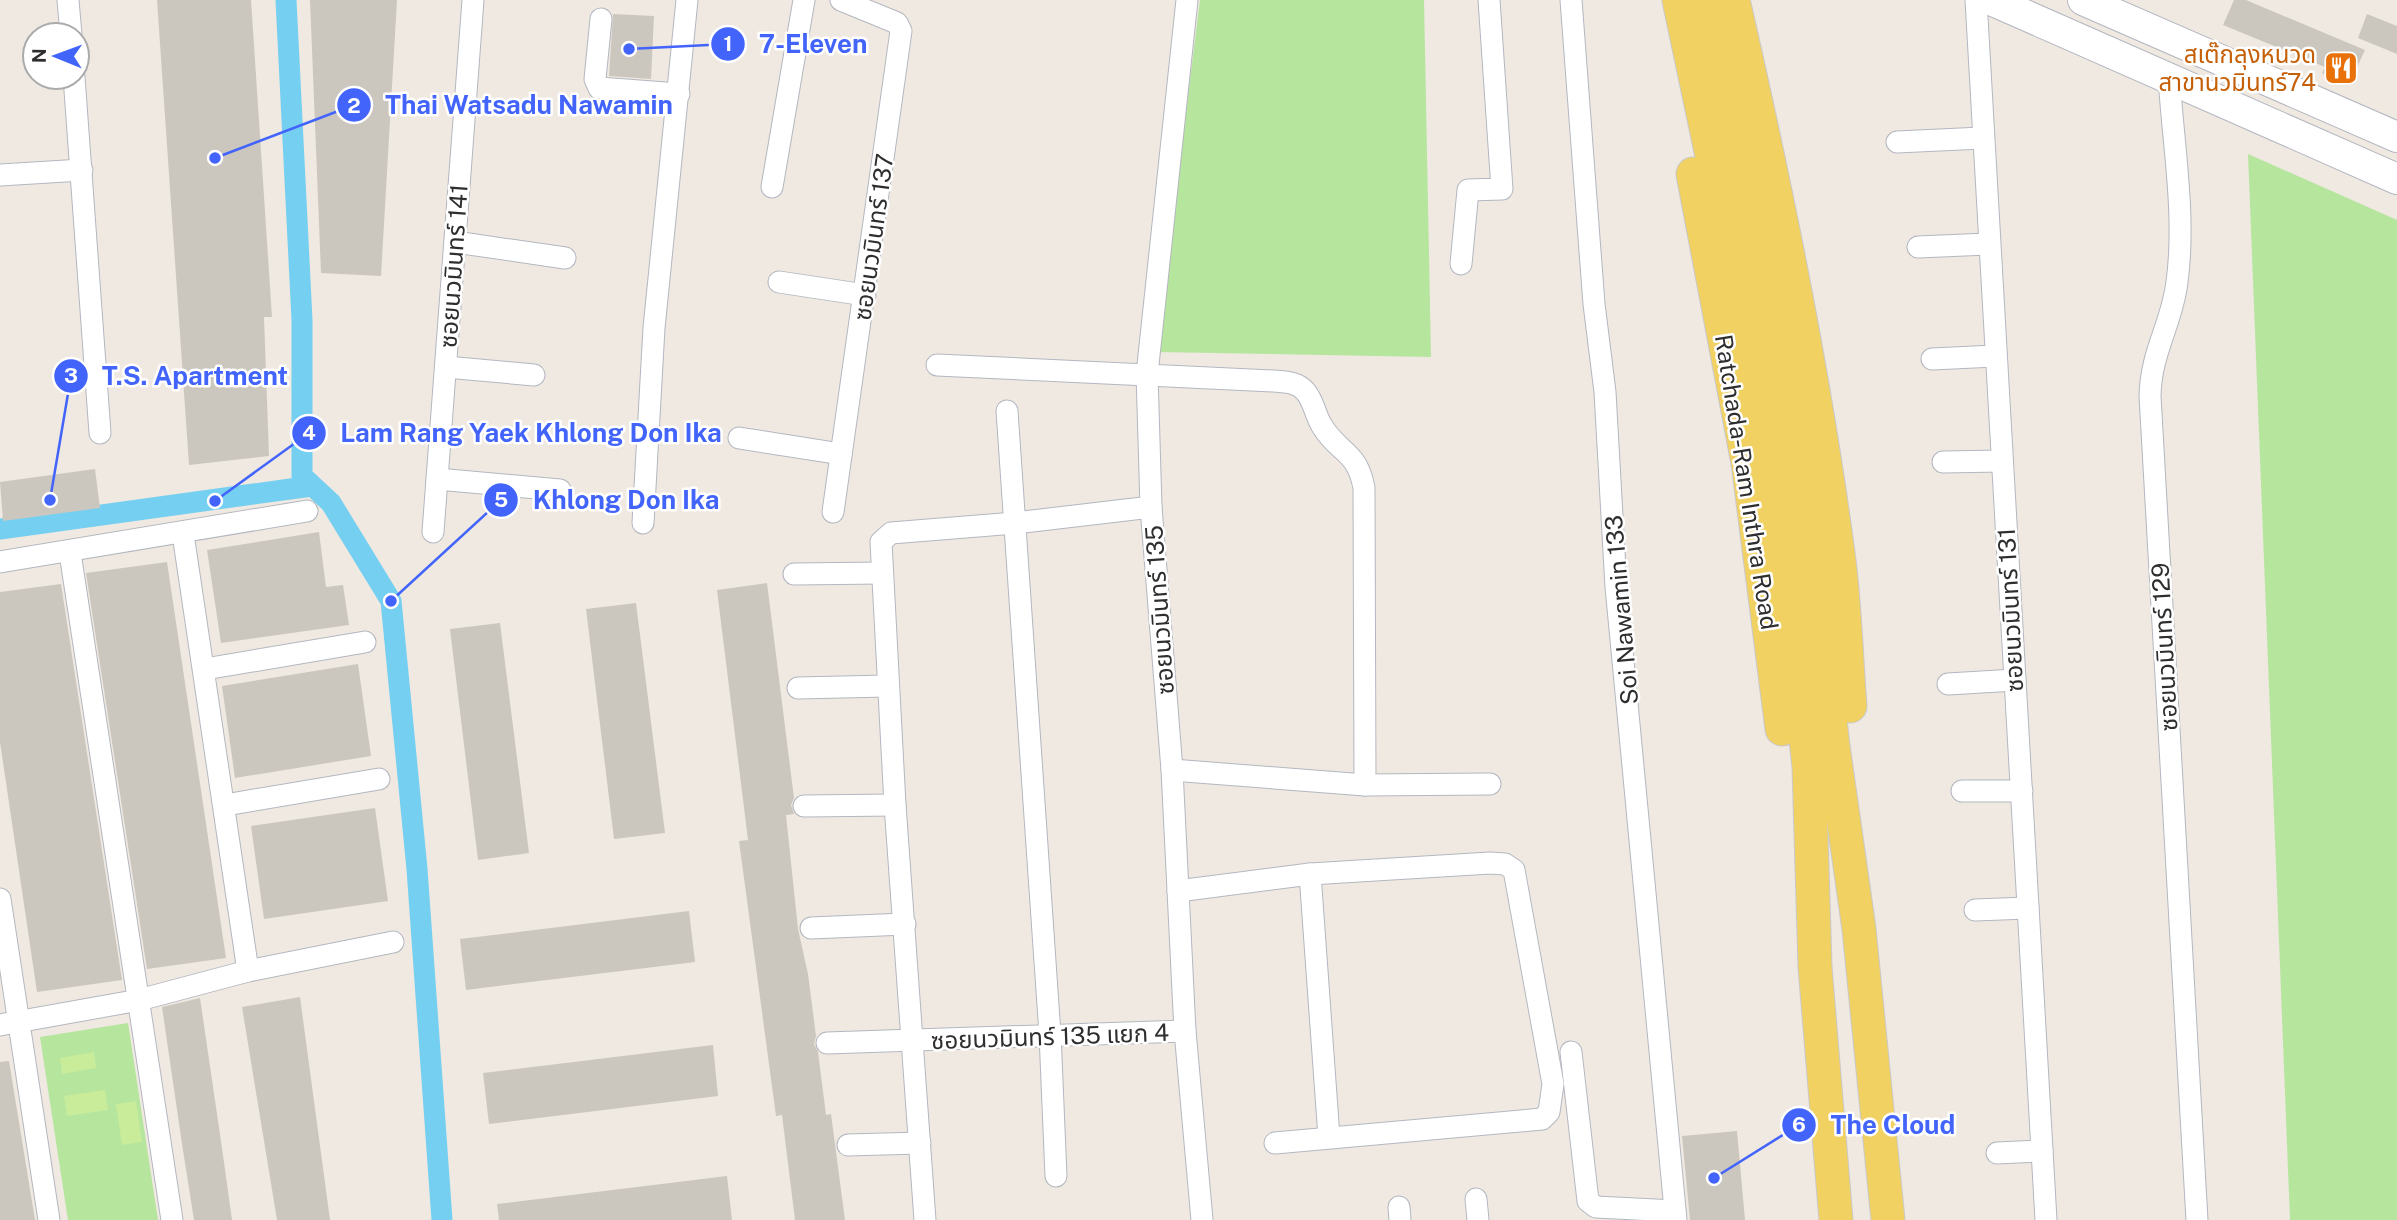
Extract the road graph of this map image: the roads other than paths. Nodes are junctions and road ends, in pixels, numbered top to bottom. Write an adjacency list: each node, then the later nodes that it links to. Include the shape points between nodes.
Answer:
1 (68, 0): 17 (street)
2 (473, 0): 28 (street, ซอยนวมินทร์ 141)
3 (687, 0): 20 (street)
4 (804, 0): 27 (street)
5 (841, 0): 34 (street, ซอยนวมินทร์ 137, via 897,23 901,31)
6 (1187, 0): 39 (street, ซอยนวมินทร์ 135)
7 (1489, 0): 32 (street, via 1502,188 1468,190)
8 (1571, 0): 101 (street, Soi Nawamin 133, via 1606,404 1616,587)
9 (1660, 0): 85 (main road, Ratchada-Ram Inthra Road, via 1748,463)
10 (1679, 0): 41 (main road, Ratchada-Ram Inthra Road)
11 (1707, 0): 41 (main road, Ratchada-Ram Inthra Road, via 1772,301)
12 (1733, 0): 83 (main road, Ratchada-Ram Inthra Road, via 1787,249 1838,555 1853,739)
13 (1976, 0): 22 (street, ซอยนวมินทร์ 131)
14 (1991, 0): 18 (main road)
15 (2083, 0): 21 (main road)
16 (601, 19): 20 (street, via 599,88)
17 (70, 21)
18 (2169, 77): 26 (main road); 109 (street, ซอยนวมินทร์ 129, via 2180,253 2177,284 2151,368 2150,396)
19 (75, 91): 24 (street)
20 (679, 94): 53 (street, via 654,328)
21 (2397, 137)
22 (1982, 138): 23 (street); 29 (street, ซอยนวมินทร์ 131)
23 (1897, 142)
24 (82, 170): 25 (street); 43 (street)
25 (0, 175)
26 (2397, 179)
27 (772, 187)
28 (455, 242): 31 (street); 38 (street, ซอยนวมินทร์ 141)
29 (1988, 244): 30 (street); 35 (street, ซอยนวมินทร์ 131)
30 (1918, 247)
31 (565, 258)
32 (1461, 264)
33 (779, 282): 34 (street)
34 (865, 295): 45 (street, ซอยนวมินทร์ 137)
35 (1995, 356): 36 (street); 46 (street, ซอยนวมินทร์ 131)
36 (1932, 359)
37 (937, 365): 39 (street)
38 (446, 367): 40 (street); 48 (street, ซอยนวมินทร์ 141)
39 (1147, 374): 50 (street, ซอยนวมินทร์ 135); 70 (street, via 1296,384 1311,400 1329,436 1360,469 1364,488)
40 (534, 375)
41 (1776, 402): 83 (main road, Ratchada-Ram Inthra Road); 85 (main road, Ratchada-Ram Inthra Road, via 1785,546 1809,766)
42 (1007, 411): 54 (street)
43 (100, 433)
44 (739, 438): 45 (street)
45 (841, 454): 52 (street, ซอยนวมินทร์ 137)
46 (2001, 461): 47 (street); 63 (street, ซอยนวมินทร์ 131)
47 (1943, 462)
48 (437, 479): 49 (street); 55 (street, ซอยนวมินทร์ 141)
49 (560, 490)
50 (1151, 507): 54 (street); 67 (street, ซอยนวมินทร์ 135)
51 (307, 511): 56 (street)
52 (832, 512)
53 (643, 523)
54 (1014, 523): 59 (street, via 891,533 881,542); 90 (street)
55 (433, 532)
56 (183, 534): 57 (street); 62 (street)
57 (70, 553): 58 (street); 87 (street)
58 (0, 562)
59 (882, 573): 60 (street); 65 (street)
60 (794, 574)
61 (365, 642): 62 (street)
62 (205, 669): 73 (street)
63 (2015, 680): 64 (street); 72 (street, ซอยนวมินทร์ 131)
64 (1948, 684)
65 (887, 686): 66 (street); 75 (street)
66 (798, 688)
67 (1172, 770): 70 (street); 77 (street, ซอยนวมินทร์ 135)
68 (380, 779): 73 (street)
69 (1490, 784): 70 (street)
70 (1365, 785)
71 (1962, 791): 72 (street)
72 (2022, 791): 79 (street, ซอยนวมินทร์ 131)
73 (225, 805): 86 (street)
74 (804, 806): 75 (street)
75 (895, 806): 81 (street)
76 (1310, 874): 77 (street); 94 (street); 94 (street, via 1490,863 1510,866 1517,879 1553,1084 1549,1112 1542,1119)
77 (1178, 891): 89 (street, ซอยนวมินทร์ 135)
78 (0, 899): 88 (street)
79 (2028, 908): 80 (street); 98 (street, ซอยนวมินทร์ 131)
80 (1975, 910)
81 (905, 924): 82 (street); 91 (street)
82 (811, 928)
83 (1859, 929): 107 (main road, Ratchada-Ram Inthra Road)
84 (393, 942): 86 (street)
85 (1815, 967): 106 (main road, Ratchada-Ram Inthra Road)
86 (248, 971): 87 (street)
87 (139, 1000): 88 (street); 103 (street)
88 (10, 1024): 102 (street)
89 (1185, 1031): 90 (street, ซอยนวมินทร์ 135 แยก 4); 105 (street, ซอยนวมินทร์ 135)
90 (1051, 1034): 91 (street, ซอยนวมินทร์ 135 แยก 4); 100 (street)
91 (914, 1041): 92 (street, ซอยนวมินทร์ 135 แยก 4); 95 (street)
92 (827, 1043)
93 (1571, 1052): 101 (street, via 1588,1201 1595,1207)
94 (1329, 1137): 96 (street)
95 (920, 1143): 97 (street); 104 (street)
96 (1275, 1143)
97 (848, 1145)
98 (2042, 1151): 99 (street); 108 (street, ซอยนวมินทร์ 131)
99 (1997, 1153)
100 (1056, 1176)
101 (1676, 1216)
102 (49, 1220)
103 (172, 1220)
104 (925, 1220)
105 (1202, 1220)
106 (1836, 1220)
107 (1888, 1220)
108 (2046, 1220)
109 (2197, 1220)

